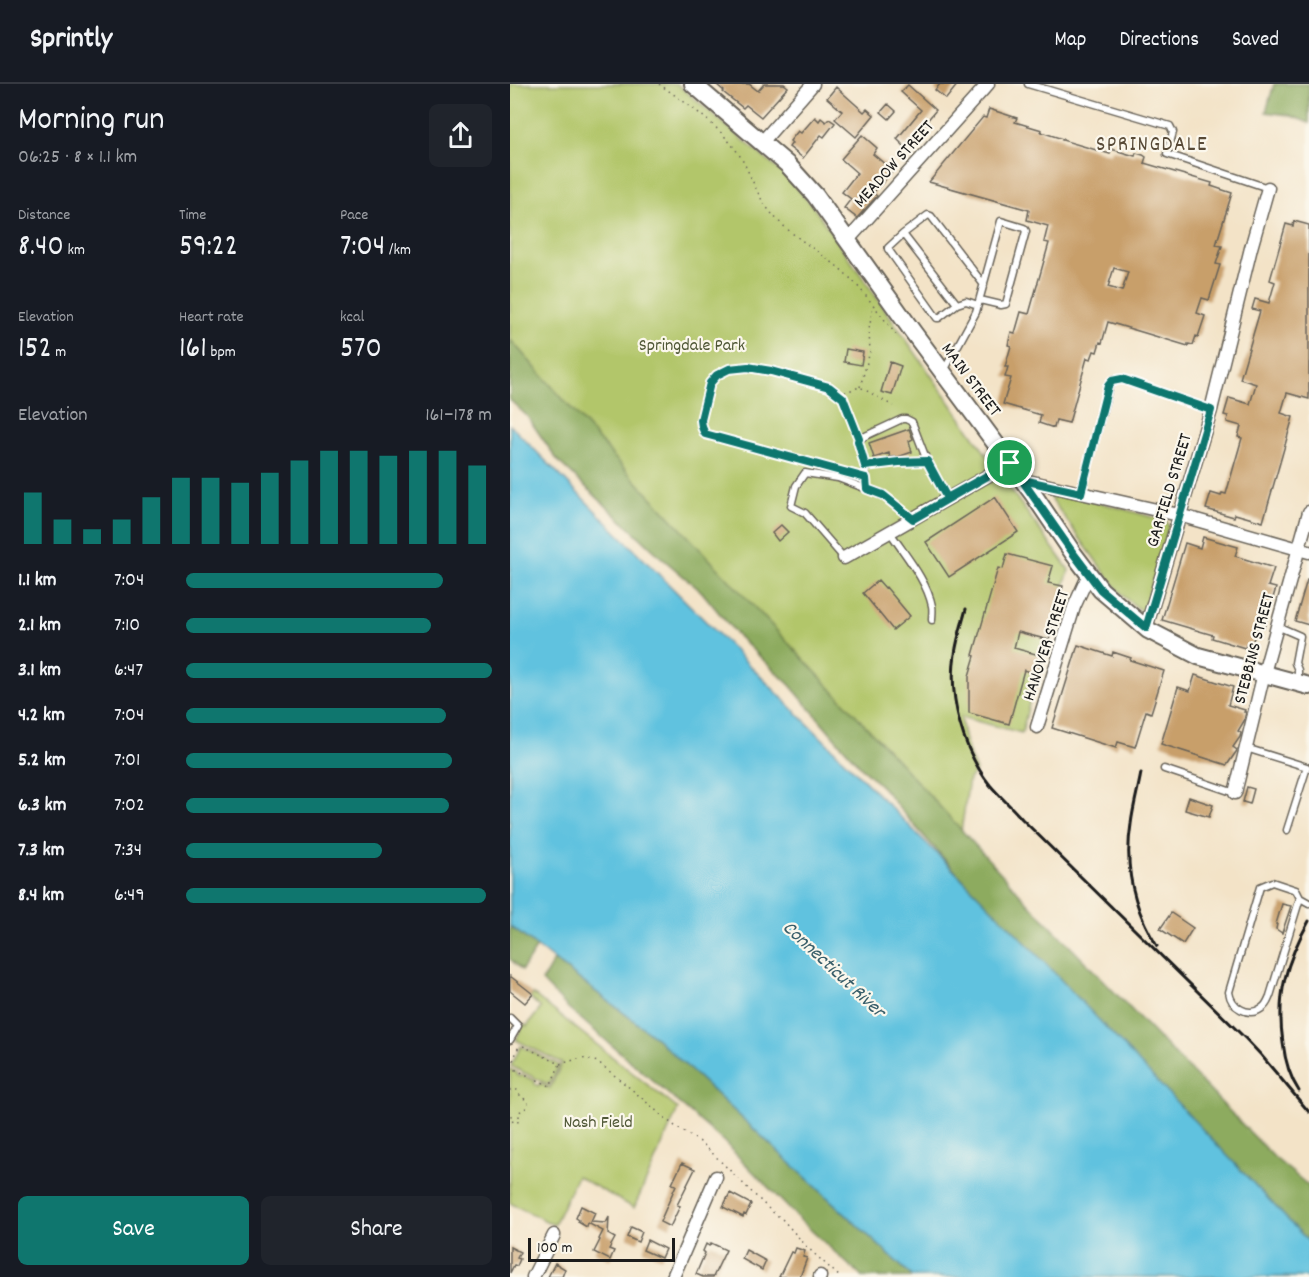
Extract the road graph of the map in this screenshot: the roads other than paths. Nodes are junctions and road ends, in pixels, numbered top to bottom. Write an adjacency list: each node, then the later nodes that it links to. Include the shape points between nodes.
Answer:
1 (693, 84): 5 (main road, MAIN STREET)
2 (988, 84): 8 (street, MEADOW STREET)
3 (1028, 84): 6 (lane, via 1170,126 1173,132 1167,154)
4 (810, 85): 5 (street)
5 (762, 142): 8 (main road, MAIN STREET, via 815,195)
6 (1268, 188): 13 (street, GARFIELD STREET)
7 (903, 234): 9 (lane, via 931,216); 11 (lane); 11 (lane, via 888,248 937,318)
8 (848, 240): 12 (main road, MAIN STREET)
9 (984, 285): 10 (lane); 10 (lane, via 1001,221 1024,228 1006,304)
10 (979, 302): 11 (lane); 12 (lane)
11 (957, 304)
12 (943, 372): 15 (main road, MAIN STREET)
13 (1211, 410): 19 (lane, via 1122,379 1112,381); 22 (street, GARFIELD STREET)
14 (927, 461): 16 (lane); 16 (lane, via 912,422 902,419 859,439); 20 (lane)
15 (1010, 463): 17 (main road, MAIN STREET); 20 (street)
16 (865, 466): 18 (lane)
17 (1023, 480): 19 (street); 27 (main road, MAIN STREET)
18 (867, 489): 23 (lane, via 883,495); 26 (lane, via 838,478 805,473 796,486 791,506 805,513)
19 (1081, 493): 22 (street)
20 (947, 498): 23 (street)
21 (1309, 512): 25 (street, STEBBINS STREET)
22 (1179, 515): 25 (street); 30 (street, GARFIELD STREET)
23 (913, 519): 24 (street)
24 (890, 532): 26 (street); 28 (lane, via 926,590 933,607)
25 (1304, 550): 29 (street, STEBBINS STREET)
26 (844, 558)
27 (1089, 574): 30 (main road, MAIN STREET, via 1101,590); 33 (street, HANOVER STREET, via 1074,607)
28 (932, 620)
29 (1277, 626): 31 (street, STEBBINS STREET); 32 (lane, via 1300,636 1295,663)
30 (1146, 628): 31 (main road, MAIN STREET, via 1198,656)
31 (1264, 673): 32 (main road, MAIN STREET); 34 (street, STEBBINS STREET)
32 (1304, 684)
33 (1038, 727)
34 (1246, 748): 36 (street, STEBBINS STREET); 37 (lane, via 1307,767)
35 (1164, 769): 36 (lane)
36 (1235, 793)
37 (1287, 830)
38 (1300, 898): 38 (lane, via 1266,1006 1254,1011 1240,1009 1229,992 1260,887 1272,882 1281,884 1296,890); 39 (lane)
39 (1309, 903)
40 (510, 1018): 41 (lane, via 518,1026)
41 (513, 1041)
42 (716, 1177): 45 (street)
43 (554, 1235): 44 (street)
44 (533, 1277)
45 (673, 1277)

